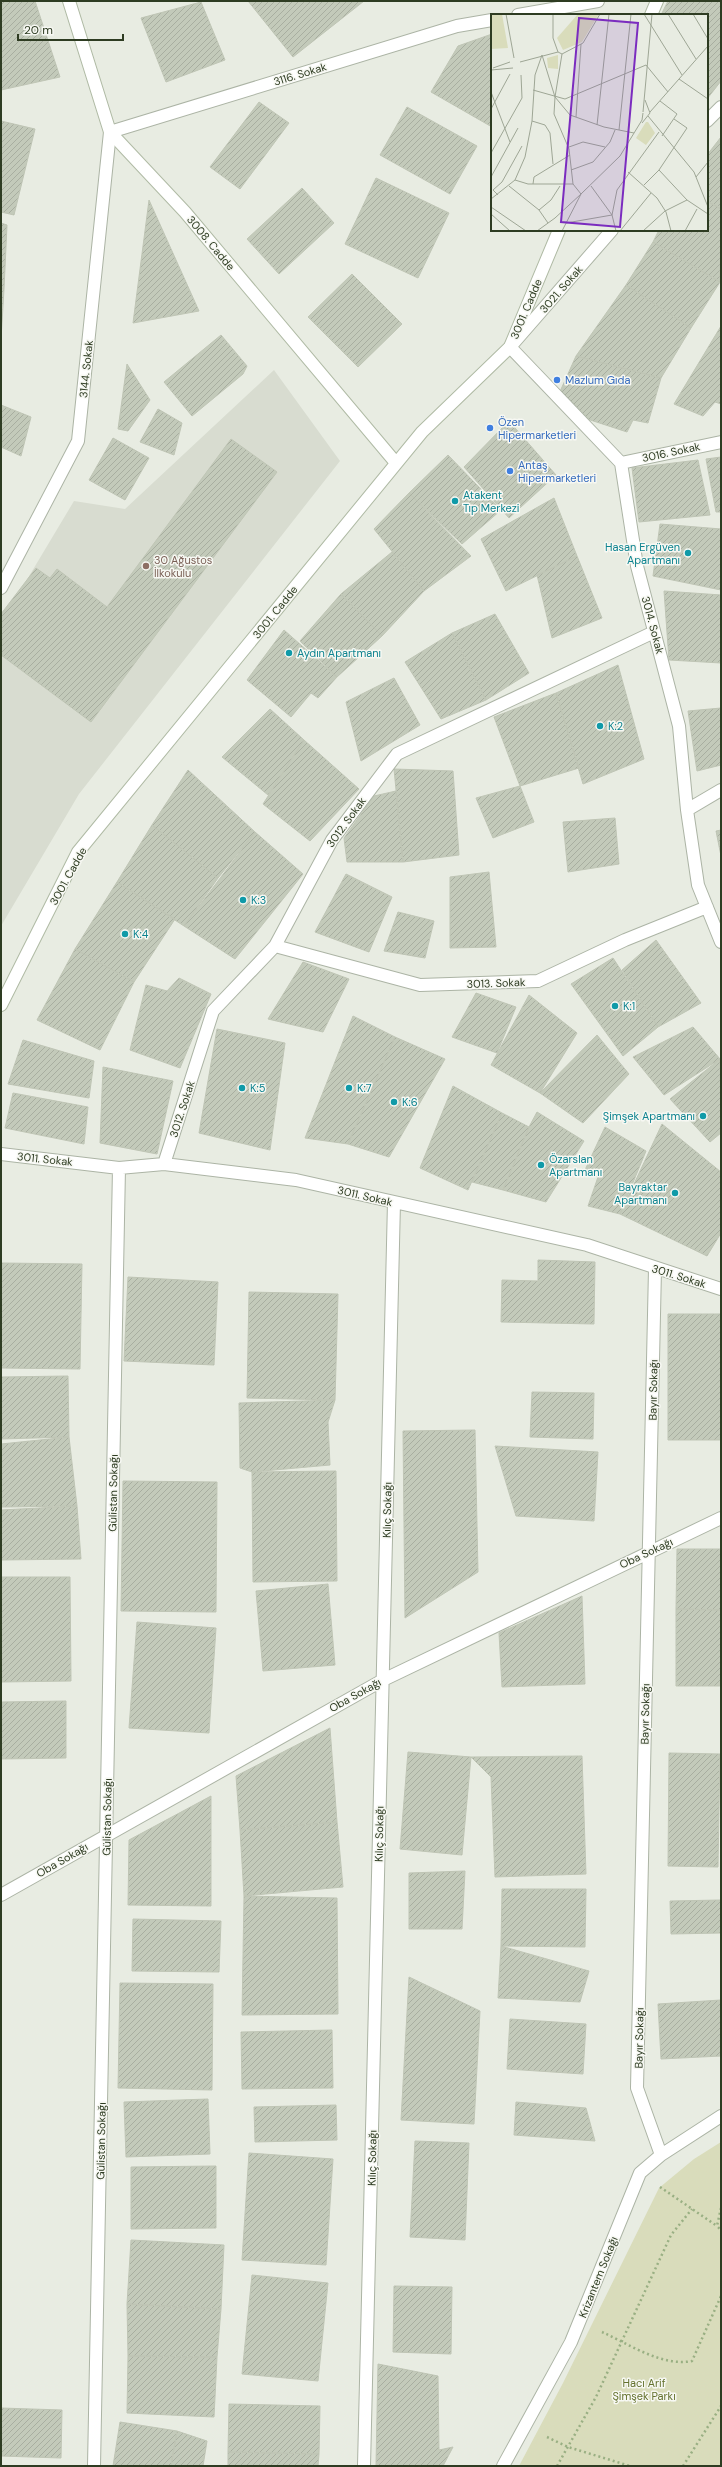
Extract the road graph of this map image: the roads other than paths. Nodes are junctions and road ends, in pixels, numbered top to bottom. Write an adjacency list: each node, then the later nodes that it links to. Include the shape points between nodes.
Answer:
1 (69, 1): 9 (street, 3008. Cadde)
2 (598, 1): 4 (street)
3 (657, 1): 5 (street)
4 (524, 14)
5 (651, 14)
6 (491, 20): 9 (street, 3116. Sokak, via 457,26)
7 (721, 107): 8 (street)
8 (708, 121)
9 (110, 132): 14 (street, 3008. Cadde, via 185,212); 16 (street, 3144. Sokak, via 78,441)
10 (559, 231): 12 (street, 3001. Cadde)
11 (611, 231): 12 (street, 3021. Sokak)
12 (510, 347): 14 (street, 3001. Cadde, via 422,432); 15 (street)
13 (721, 442): 15 (street, 3016. Sokak)
14 (396, 463): 23 (street, 3001. Cadde, via 78,852)
15 (621, 463): 17 (street, 3014. Sokak, via 637,566)
16 (1, 588)
17 (654, 632): 19 (street, 3014. Sokak, via 680,726); 22 (street, 3012. Sokak, via 397,754 332,840)
18 (721, 790): 19 (street)
19 (687, 810): 20 (street, 3014. Sokak, via 698,885)
20 (707, 907): 21 (street, 3014. Sokak); 22 (street, 3013. Sokak, via 625,940 538,981 420,985)
21 (721, 942)
22 (275, 946): 25 (street, 3012. Sokak, via 213,1011)
23 (1, 1005)
24 (1, 1154): 26 (street, 3011. Sokak)
25 (164, 1164): 26 (street, 3011. Sokak); 27 (street, 3011. Sokak, via 296,1180)
26 (119, 1168): 33 (street, Gülistan Sokağı)
27 (394, 1202): 28 (street, 3011. Sokak, via 587,1245); 32 (street, Kılıç Sokağı)
28 (655, 1269): 29 (street, 3011. Sokak); 31 (street, Bayır Sokağı)
29 (721, 1289)
30 (721, 1518): 31 (street, Oba Sokağı)
31 (649, 1552): 32 (street, Oba Sokağı); 36 (street, Bayır Sokağı, via 637,2088)
32 (383, 1680): 33 (street, Oba Sokağı); 38 (street, Kılıç Sokağı)
33 (107, 1835): 34 (street, Oba Sokağı); 37 (street, Gülistan Sokağı)
34 (1, 1895)
35 (721, 2116): 36 (street, Krizantem Sokağı)
36 (661, 2155): 39 (street, Krizantem Sokağı, via 640,2173 571,2342)
37 (94, 2466)
38 (364, 2466)
39 (503, 2466)

